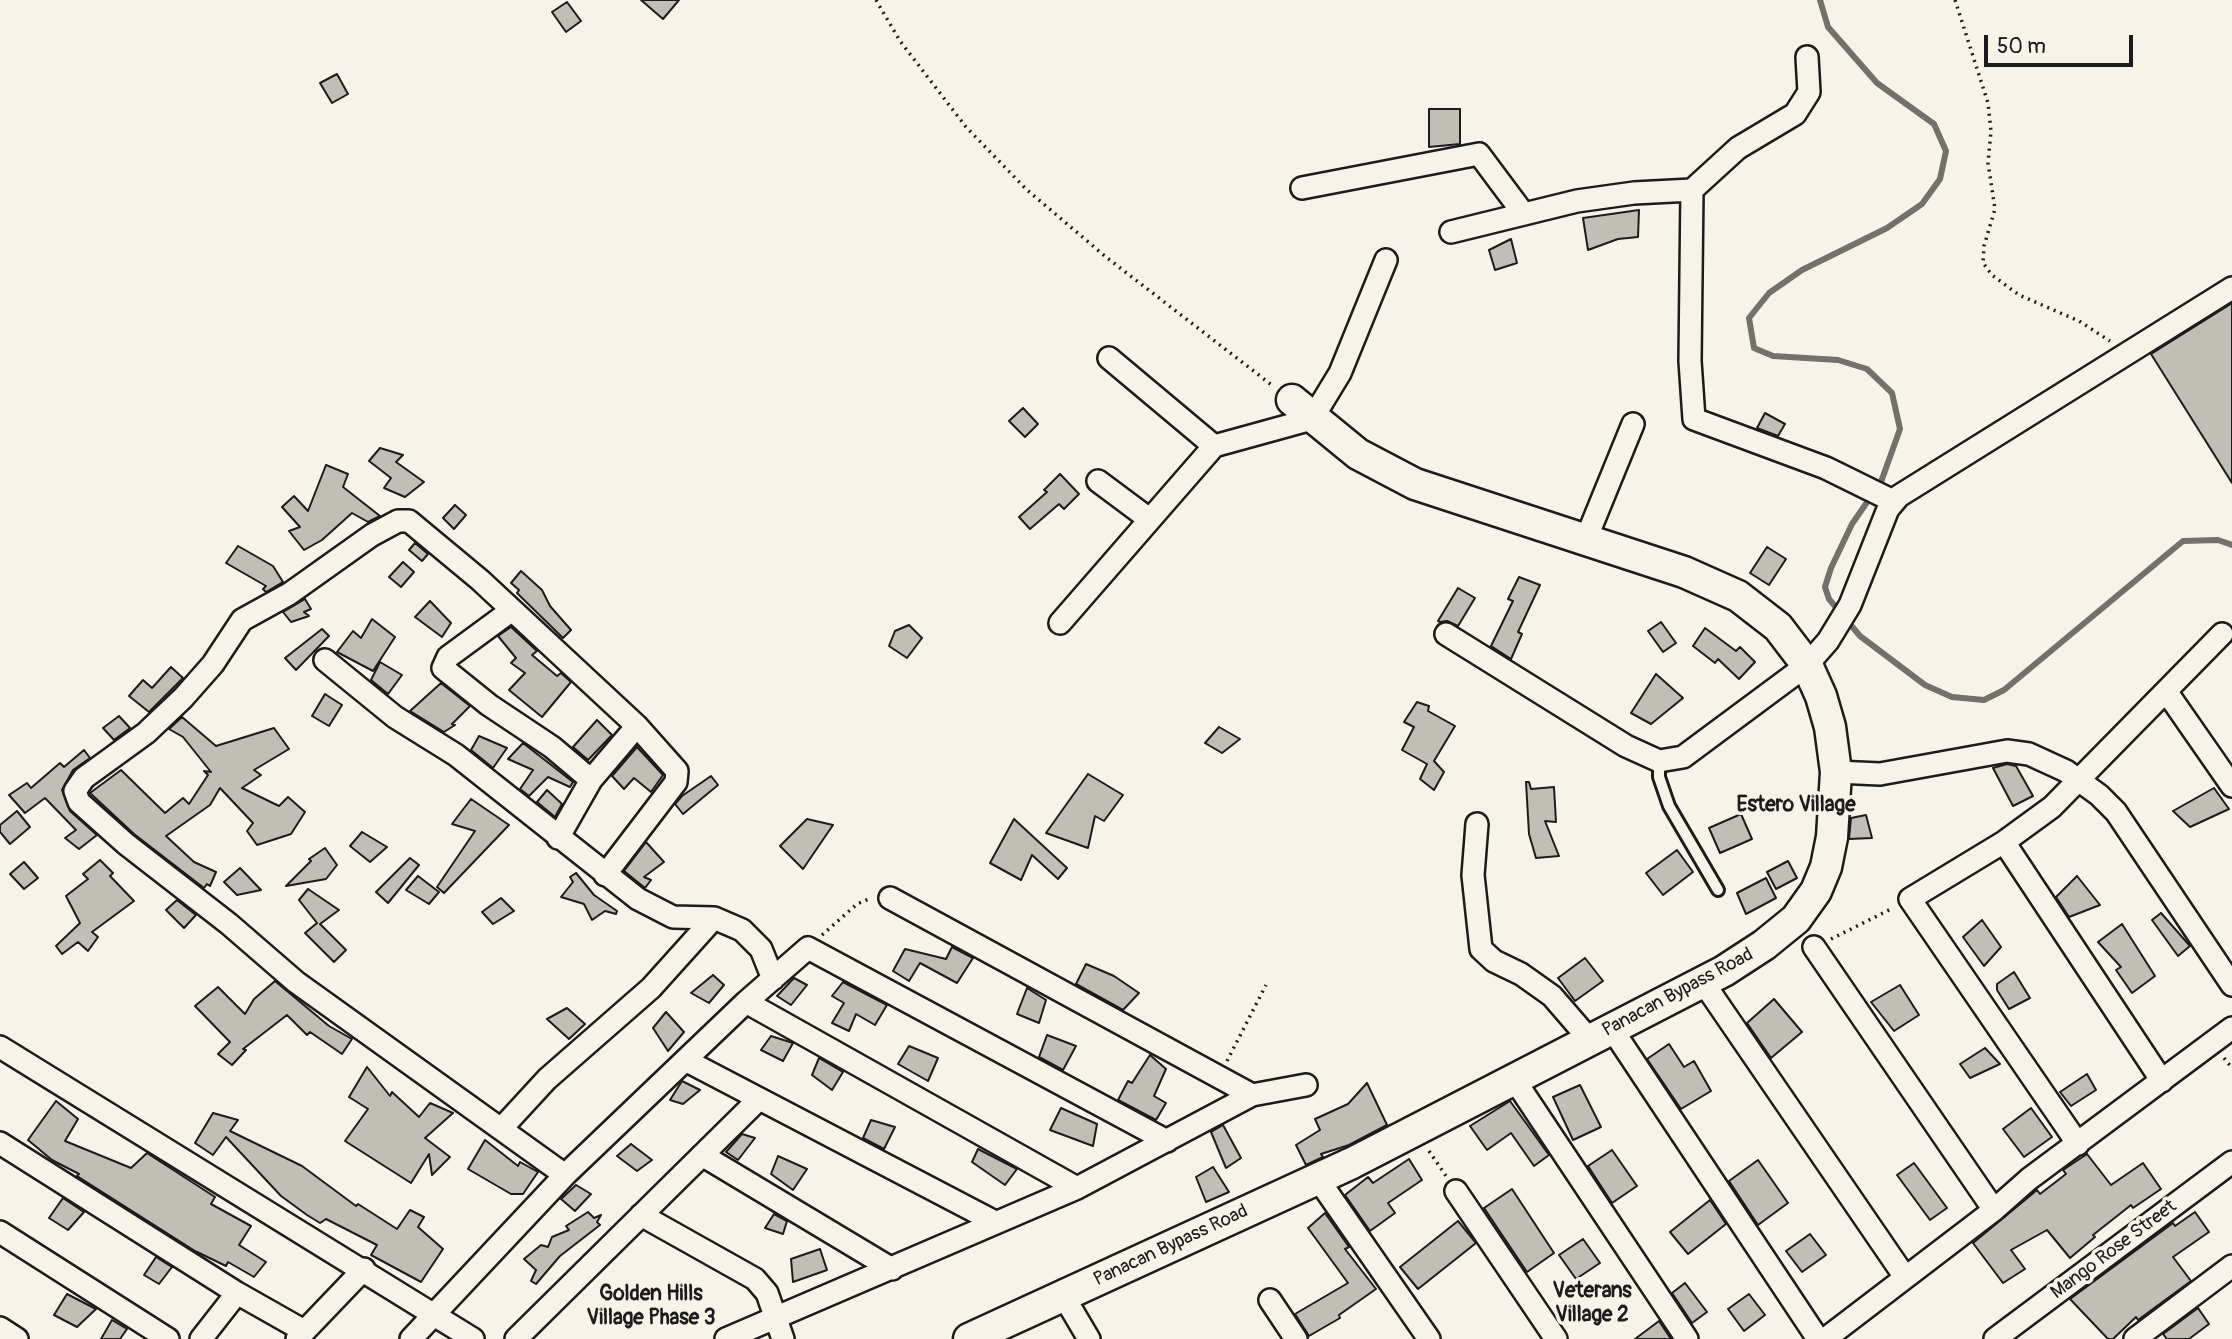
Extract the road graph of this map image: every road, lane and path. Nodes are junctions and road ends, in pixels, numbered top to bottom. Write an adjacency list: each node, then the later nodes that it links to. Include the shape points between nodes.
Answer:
1 (876, 0): 12 (path, via 900,41 965,127 1026,189)
2 (1955, 0): 10 (path, via 1987,103 1991,131 1989,163 1995,209 1983,262 1992,275 2019,295 2096,330)
3 (1807, 57): 5 (street, via 1809,92 1795,114 1738,148)
4 (1302, 188): 6 (street, via 1479,154)
5 (1692, 190): 6 (street, via 1634,193); 16 (street, via 1694,419 1801,458)
6 (1523, 213): 7 (street)
7 (1451, 232)
8 (1386, 260): 12 (street, via 1340,373)
9 (2232, 288): 10 (street)
10 (2122, 356): 16 (street)
11 (1109, 358): 14 (street)
12 (1302, 409): 14 (street); 18 (main road, Panacan Bypass Road, via 1358,454 1415,484)
13 (1633, 424): 18 (street)
14 (1214, 446): 17 (street)
15 (1098, 481): 17 (street)
16 (1890, 499): 24 (street, via 1850,605)
17 (1149, 519): 20 (street)
18 (1586, 539): 24 (main road, Panacan Bypass Road, via 1684,572 1738,596 1779,627)
19 (512, 610): 26 (street); 29 (street, via 448,657 443,667); 57 (street, via 415,525 402,520 393,523 289,594 242,620 183,698 146,733 84,778 75,792 79,802 126,844 296,982)
20 (1060, 623)
21 (1446, 634): 27 (street, via 1608,736)
22 (2222, 634): 25 (street)
23 (325, 660): 33 (street, via 395,717 456,755)
24 (1807, 665): 27 (street, via 1699,748 1672,761); 28 (main road, Panacan Bypass Road, via 1830,727)
25 (2166, 691): 30 (street); 31 (street)
26 (637, 726): 29 (street); 35 (street, via 674,766 678,777)
27 (1659, 761): 36 (lane, via 1669,806)
28 (1836, 772): 30 (street, via 1880,774 2017,751); 43 (main road, Panacan Bypass Road, via 1832,837 1816,891 1796,919 1765,945)
29 (591, 780): 33 (street)
30 (2080, 781): 34 (street); 45 (street, via 2116,812)
31 (2232, 786)
32 (1478, 824): 48 (street, via 1473,875 1481,949 1530,979)
33 (558, 838): 35 (street)
34 (2004, 842): 38 (street); 53 (street)
35 (606, 874): 39 (street, via 658,912)
36 (1718, 890)
37 (890, 898): 41 (path, via 857,904); 51 (street)
38 (1910, 899): 40 (path); 61 (street)
39 (714, 918): 42 (street, via 753,939); 57 (street, via 651,988 547,1079)
40 (1814, 947): 68 (street)
41 (808, 948): 42 (street); 59 (street)
42 (773, 979): 46 (street)
43 (1703, 982): 48 (main road, Panacan Bypass Road); 75 (street)
44 (1266, 985): 51 (path)
45 (2232, 985)
46 (746, 1002): 50 (street); 66 (street)
47 (2232, 1028): 53 (street)
48 (1601, 1035): 52 (main road, Panacan Bypass Road); 98 (street)
49 (0, 1047): 73 (street)
50 (687, 1061): 56 (street); 64 (street)
51 (1219, 1077): 55 (street)
52 (1514, 1079): 58 (main road, Panacan Bypass Road); 97 (street)
53 (2162, 1081): 61 (street)
54 (1306, 1085): 55 (street)
55 (1252, 1095): 59 (street)
56 (759, 1098): 62 (street); 70 (street)
57 (501, 1129): 64 (street)
58 (1416, 1132): 65 (main road, Panacan Bypass Road); 67 (path)
59 (1167, 1141): 66 (street)
60 (0, 1143): 76 (street)
61 (2078, 1144): 68 (street)
62 (702, 1155): 69 (street); 74 (street)
63 (2230, 1166): 83 (street, Mango Rose Street)
64 (565, 1175): 79 (street)
65 (1318, 1179): 77 (main road, Panacan Bypass Road); 95 (street)
66 (1077, 1188): 70 (street)
67 (1456, 1191): 96 (street)
68 (1994, 1210): 75 (street)
69 (641, 1215): 80 (street, via 755,1279 767,1293); 89 (street)
70 (995, 1223): 74 (street)
71 (0, 1233): 85 (street)
72 (2232, 1266): 100 (street)
73 (364, 1269): 79 (street); 82 (street)
74 (892, 1269): 80 (street)
75 (1905, 1277): 99 (street)
76 (237, 1293): 82 (street); 86 (street)
77 (1063, 1295): 92 (main road, Panacan Bypass Road); 93 (street)
78 (1270, 1300): 94 (street)
79 (432, 1315): 87 (street); 88 (street)
80 (776, 1316): 90 (street); 91 (street)
81 (0, 1328): 84 (street)
82 (300, 1335)
83 (2005, 1336)
84 (17, 1339)
85 (168, 1339)
86 (201, 1339)
87 (411, 1339)
88 (473, 1339)
89 (516, 1339)
90 (726, 1339)
91 (783, 1339)
92 (969, 1339)
93 (1090, 1339)
94 (1296, 1339)
95 (1429, 1339)
96 (1556, 1339)
97 (1687, 1339)
98 (1818, 1339)
99 (1825, 1339)
100 (2134, 1339)

